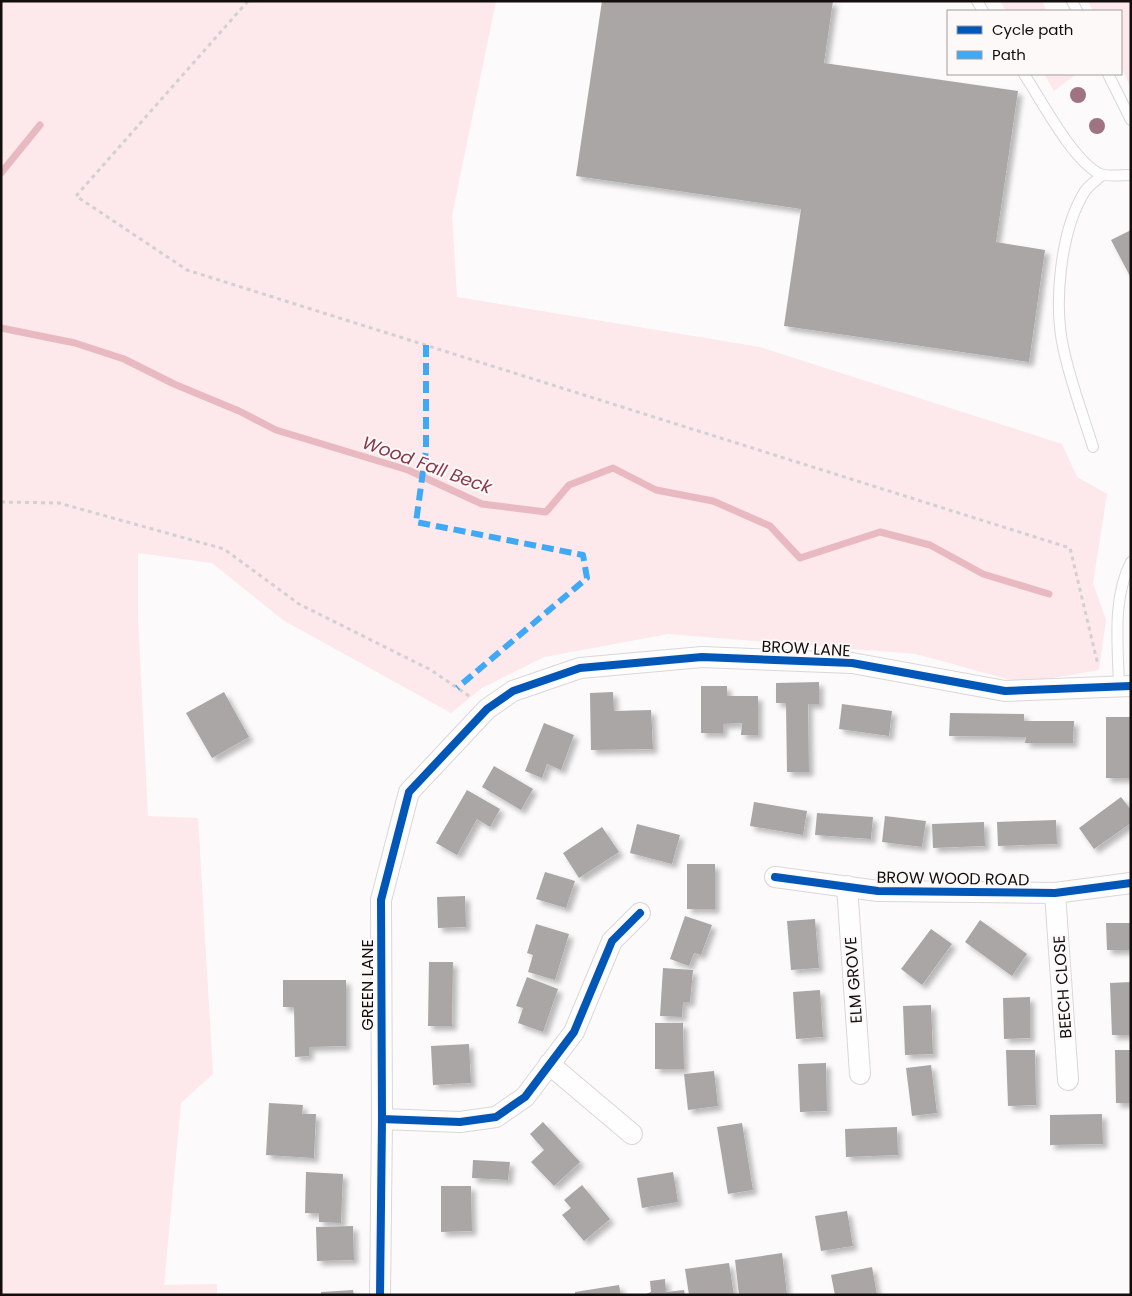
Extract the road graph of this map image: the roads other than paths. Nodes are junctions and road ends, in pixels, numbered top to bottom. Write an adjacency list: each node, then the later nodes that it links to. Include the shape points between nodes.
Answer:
1 (1025, 75): 4 (lane, via 1073,149 1089,167)
2 (1108, 75): 3 (lane)
3 (1131, 120)
4 (1102, 175): 5 (lane); 6 (lane, via 1086,190 1073,217 1057,308 1064,351)
5 (1131, 175)
6 (1093, 447)
7 (1131, 562): 8 (lane, via 1123,576 1118,624)
8 (1118, 686): 9 (street, BROW LANE, via 1005,691 852,663 702,657 580,668 514,691)
9 (488, 709): 18 (street, GREEN LANE, via 409,792 404,810 381,900)
10 (775, 877): 12 (street, BROW WOOD ROAD)
11 (1131, 883): 13 (street, BROW WOOD ROAD)
12 (847, 886): 13 (street, BROW WOOD ROAD, via 878,891); 16 (street, ELM GROVE)
13 (1055, 893): 17 (street, BEECH CLOSE)
14 (640, 913): 15 (street, via 612,941 574,1032)
15 (549, 1064): 18 (street, via 525,1097 496,1117 460,1122); 19 (street)
16 (860, 1074)
17 (1068, 1080)
18 (382, 1119): 20 (street, GREEN LANE)
19 (632, 1134)
20 (380, 1295)

